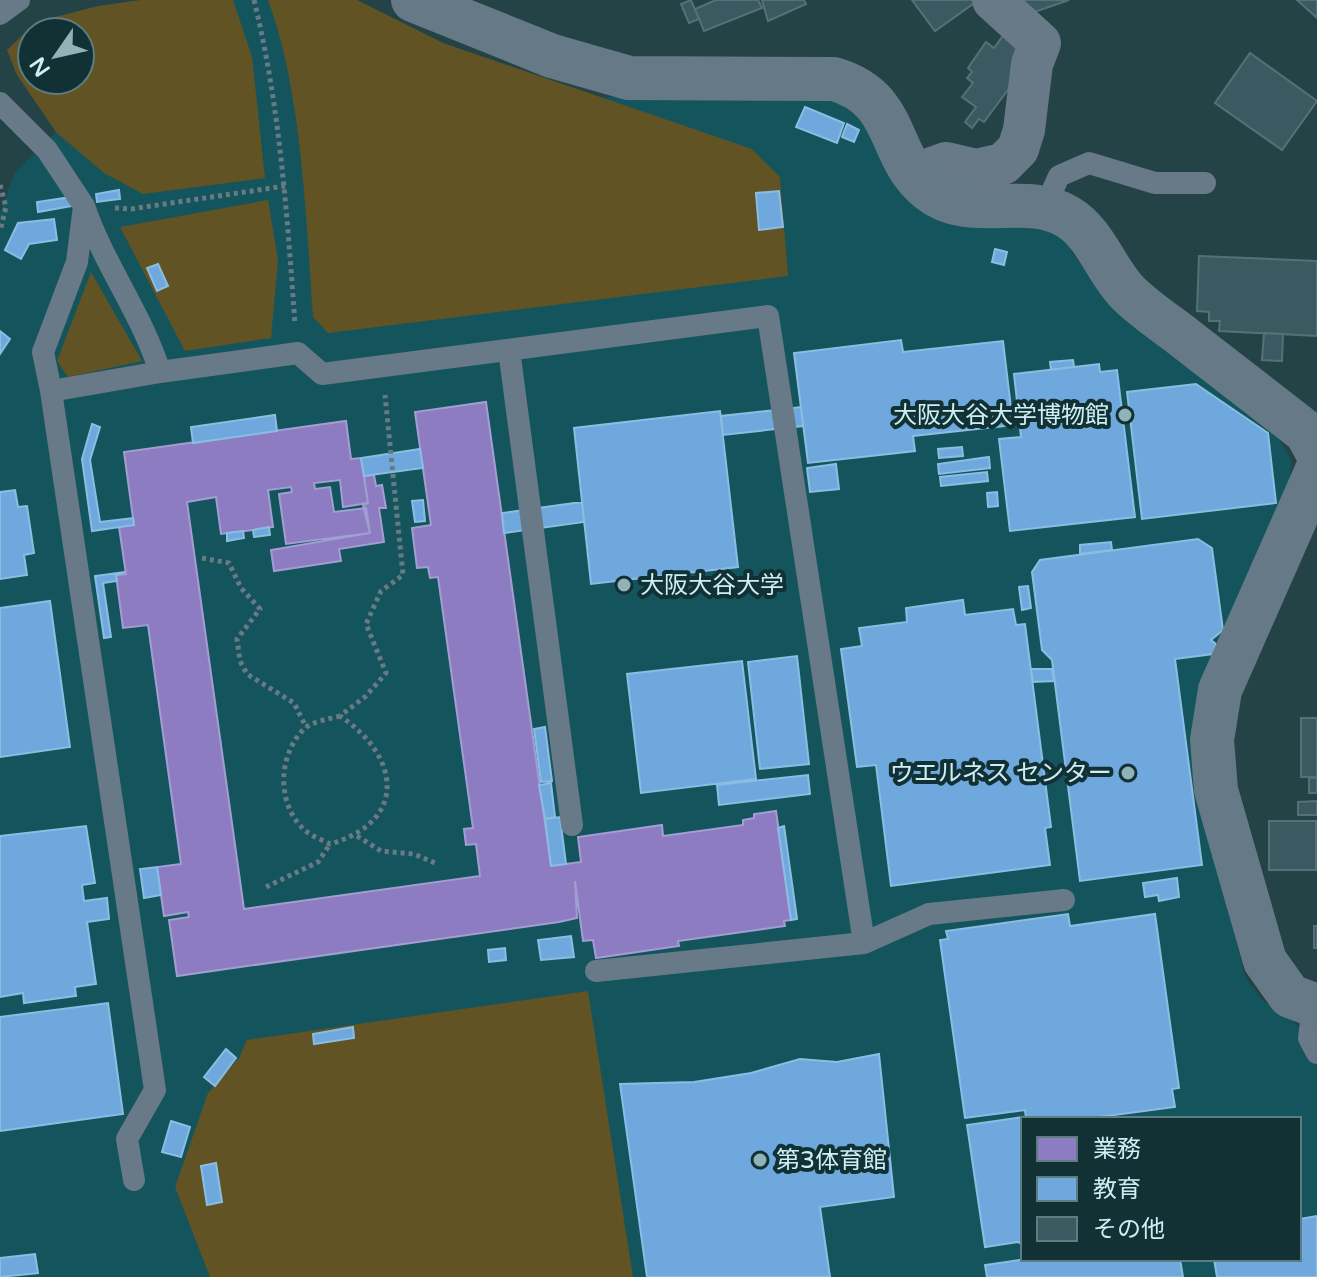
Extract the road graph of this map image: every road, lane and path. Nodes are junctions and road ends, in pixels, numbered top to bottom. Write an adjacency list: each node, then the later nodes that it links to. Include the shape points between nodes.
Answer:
1 (19, 0): 5 (lane)
2 (254, 0): 10 (path)
3 (413, 0): 7 (street, via 552,56 629,78 834,79 858,85 883,112)
4 (993, 0): 7 (street, via 1040,43 1018,149 1003,164 976,170 946,163)
5 (0, 14)
6 (0, 103): 11 (lane, via 47,150)
7 (916, 174): 12 (street, via 927,189 957,207)
8 (1205, 183): 12 (lane, via 1155,183 1089,163 1059,176)
9 (0, 185): 13 (path, via 6,207)
10 (285, 186): 11 (path, via 131,209); 15 (path)
11 (84, 206): 17 (lane, via 98,248 152,347); 18 (lane, via 77,262 43,352)
12 (1045, 207): 19 (street, via 1070,218 1129,294 1306,432)
13 (0, 231)
14 (509, 350): 16 (lane); 24 (lane); 30 (lane, via 768,316)
15 (298, 353): 16 (lane, via 322,374); 17 (lane)
16 (381, 367): 22 (path, via 403,575 381,591 366,624 386,673)
17 (160, 372): 18 (lane)
18 (51, 391): 34 (lane, via 155,1090 127,1139)
19 (1317, 452)
20 (1317, 470): 32 (street, via 1220,690 1212,740 1216,790 1265,961 1290,996)
21 (202, 558): 23 (path, via 229,563 241,588 260,609 237,639 240,661 247,674 294,703)
22 (340, 716): 23 (path); 25 (path, via 361,730 382,762 387,794 379,817)
23 (306, 727): 26 (path, via 288,751 283,778 288,805 306,832)
24 (572, 825)
25 (357, 836): 26 (path); 27 (path, via 381,851 414,854)
26 (330, 844): 28 (path, via 318,862)
27 (435, 863)
28 (266, 887)
29 (1064, 900): 30 (lane, via 929,914)
30 (864, 943): 31 (lane)
31 (596, 971)
32 (1315, 1006): 33 (lane, via 1309,1038)
33 (1317, 1053)
34 (134, 1180)

